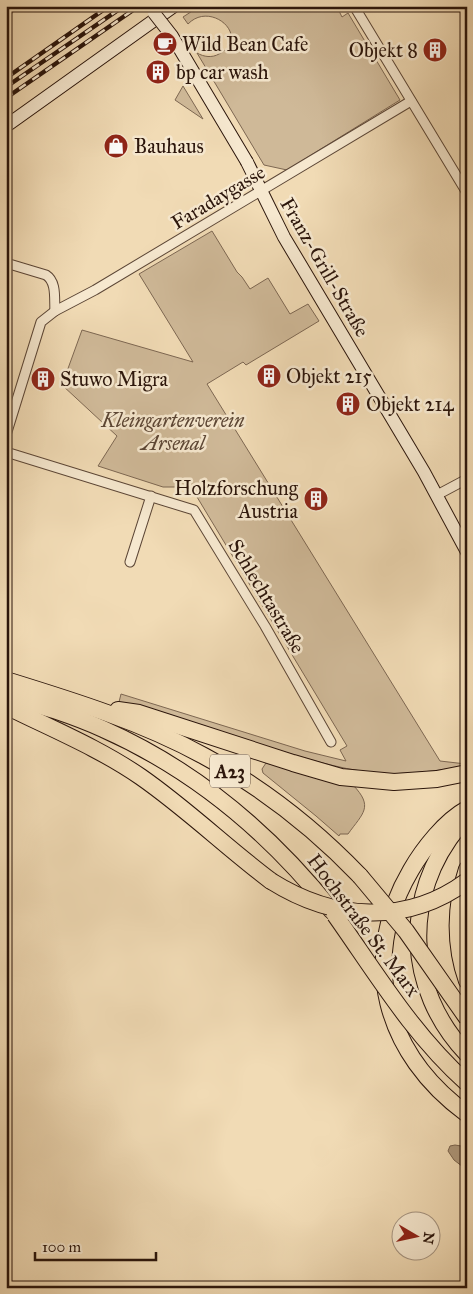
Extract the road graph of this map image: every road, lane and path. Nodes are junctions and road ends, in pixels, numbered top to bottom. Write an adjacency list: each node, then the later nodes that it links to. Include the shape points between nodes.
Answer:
1 (174, 6): 5 (street)
2 (354, 6): 4 (street)
3 (151, 10): 6 (street, Franz-Grill-Straße, bridge, via 172,36)
4 (412, 101): 6 (street, Faradaygasse); 7 (street)
5 (6, 126)
6 (262, 191): 9 (street, Faradaygasse); 13 (street, Franz-Grill-Straße, via 284,237)
7 (467, 194)
8 (6, 263): 9 (street, via 51,278)
9 (55, 311): 10 (street, Faradaygasse, via 42,322)
10 (6, 435)
11 (6, 452): 14 (street, Schlechtastraße)
12 (467, 478): 13 (street)
13 (437, 495): 15 (street, Franz-Grill-Straße)
14 (151, 496): 16 (street); 21 (street, Schlechtastraße, via 194,510)
15 (465, 546)
16 (130, 562)
17 (6, 680): 19 (highway, Hochstraße St. Marx / A23)
18 (6, 695): 30 (highway, Hochstraße St. Marx / A23, bridge, via 80,719 123,739 187,776 238,814 270,842 315,890 412,1024 442,1060)
19 (78, 703): 22 (highway, via 139,713 342,777 377,782 417,781); 28 (highway, Hochstraße St. Marx / A23, bridge, via 155,732 204,756 262,791 294,815 332,848 377,895)
20 (6, 706): 26 (highway, bridge, via 80,741 140,776 271,881 317,904 356,912 400,910 439,897)
21 (331, 742)
22 (467, 773)
23 (467, 809): 31 (highway, via 425,849 407,876 390,919 384,963 388,999 405,1048 437,1090)
24 (467, 817): 29 (highway, via 440,852 426,885 418,923 419,951 426,986 450,1034)
25 (467, 870): 27 (highway, via 459,900 458,938)
26 (467, 881)
27 (467, 980)
28 (467, 1018)
29 (467, 1054)
30 (467, 1082)
31 (466, 1114)

